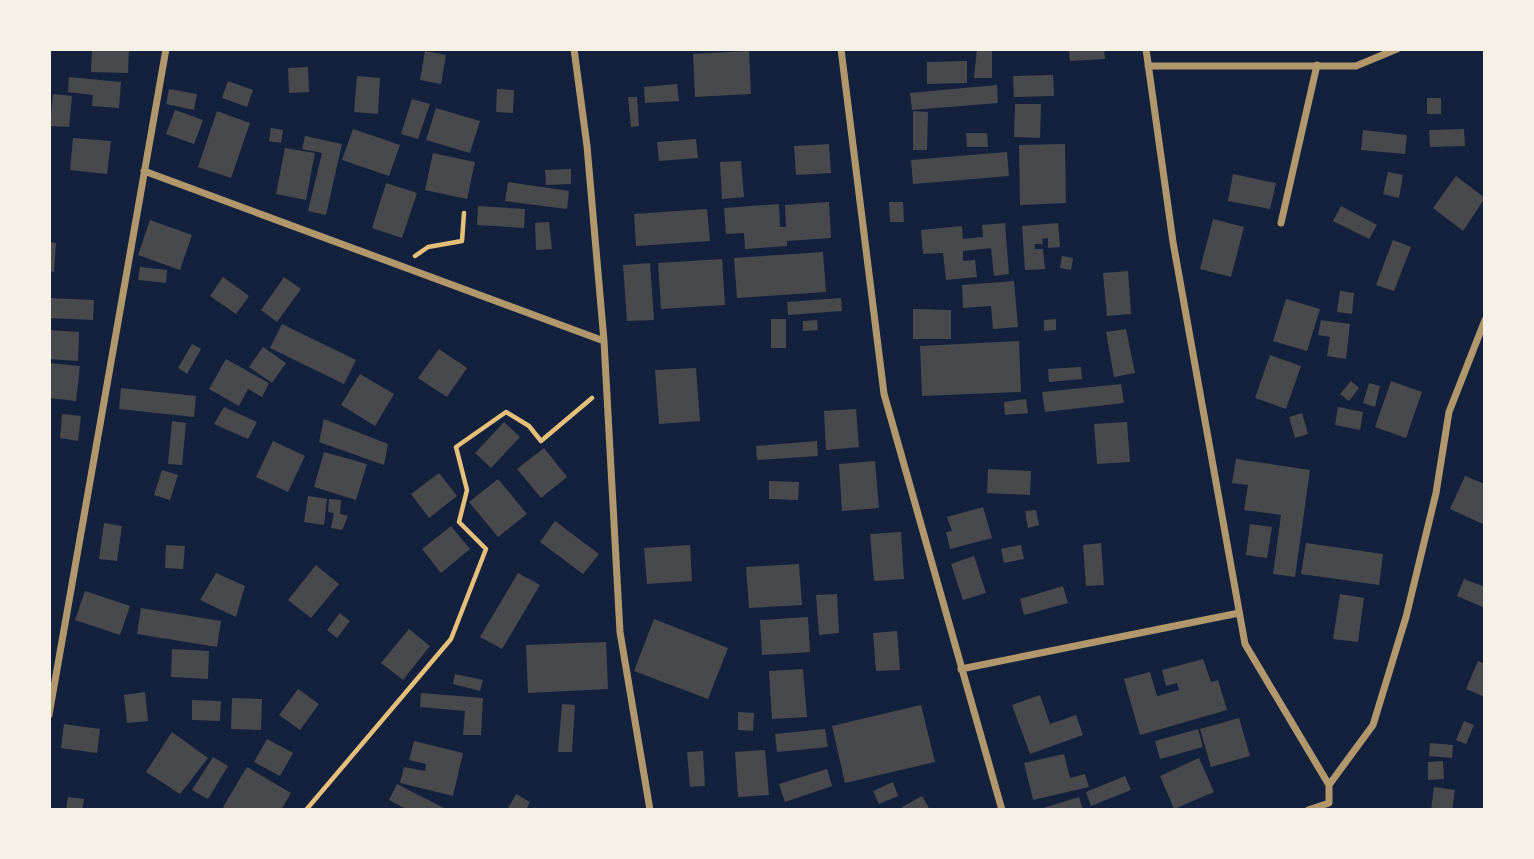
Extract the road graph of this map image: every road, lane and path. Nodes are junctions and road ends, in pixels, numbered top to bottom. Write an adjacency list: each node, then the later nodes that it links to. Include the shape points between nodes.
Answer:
1 (166, 49): 8 (street)
2 (574, 49): 13 (street)
3 (841, 49): 16 (street, via 884,394)
4 (1146, 49): 7 (street)
5 (1396, 49): 6 (street, via 1356,66)
6 (1317, 65): 7 (street); 10 (street)
7 (1148, 66): 15 (street, via 1173,242)
8 (144, 171): 11 (street); 17 (street)
9 (464, 213): 11 (path, via 462,241 428,247)
10 (1281, 223)
11 (399, 266): 13 (street)
12 (1485, 320): 18 (street, via 1449,412 1436,493 1406,617 1373,725)
13 (604, 341): 14 (street)
14 (606, 386): 20 (path, via 541,442 529,426 506,412 456,447 467,491 459,522 486,549 451,639); 21 (street, via 620,632)
15 (1239, 613): 16 (street); 18 (street, via 1245,644)
16 (961, 669): 22 (street)
17 (49, 715)
18 (1329, 785): 19 (street)
19 (1329, 807): 23 (street)
20 (306, 810)
21 (650, 810)
22 (1002, 810)
23 (1308, 810)

